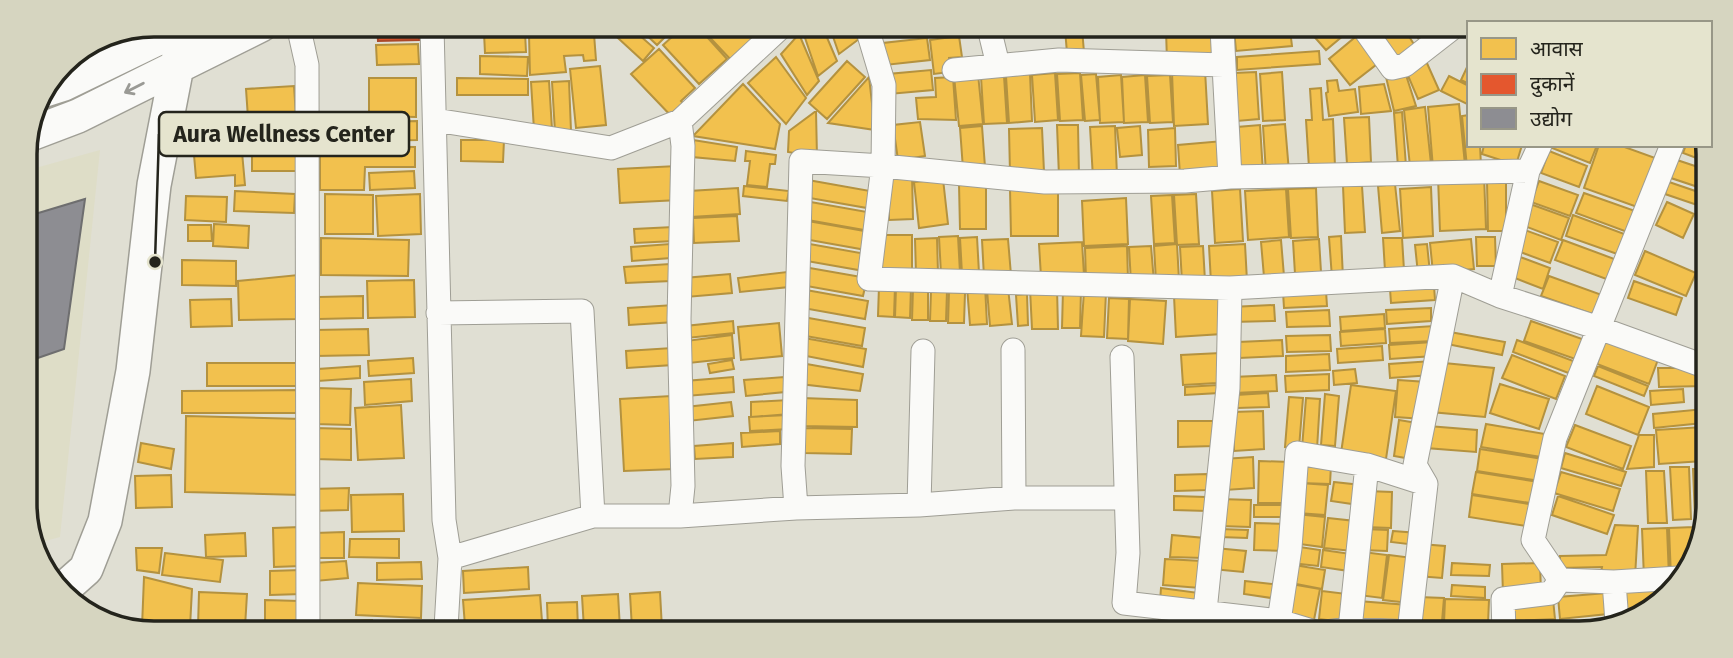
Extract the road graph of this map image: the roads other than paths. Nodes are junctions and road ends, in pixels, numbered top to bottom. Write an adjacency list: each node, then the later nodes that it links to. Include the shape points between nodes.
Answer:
1 (161, 37): 16 (main road)
2 (183, 37): 14 (main road)
3 (237, 37): 14 (main road)
4 (301, 37): 49 (street, via 307,65)
5 (432, 37): 17 (street)
6 (771, 37): 18 (street)
7 (870, 37): 22 (street, via 884,85)
8 (991, 37): 12 (street)
9 (1222, 37): 13 (street)
10 (1370, 37): 11 (street, via 1392,68 1405,65)
11 (1441, 37)
12 (998, 65): 13 (street, via 1059,60); 15 (street)
13 (1224, 65): 24 (street)
14 (177, 67): 19 (main road, one-way to 19); 46 (main road, via 154,185 133,371 105,521 86,569)
15 (954, 70)
16 (59, 86)
17 (435, 120): 18 (street, via 611,148); 28 (street)
18 (680, 121): 41 (street)
19 (40, 131)
20 (1539, 147): 23 (street)
21 (1671, 147): 29 (street)
22 (883, 166): 24 (street, via 1045,182); 26 (street, via 869,279); 39 (street, via 801,161 793,466)
23 (1528, 171): 24 (street); 27 (street)
24 (1230, 177)
25 (1453, 276): 26 (street); 27 (street); 35 (street, via 1415,465)
26 (1230, 288): 47 (street, via 1228,388)
27 (1500, 296): 29 (street)
28 (438, 313): 40 (street, via 582,311); 42 (street, via 444,520)
29 (1599, 328): 33 (street); 44 (street, via 1556,438 1533,540)
30 (1013, 350): 36 (street)
31 (923, 351): 38 (street)
32 (1122, 357): 37 (street)
33 (1696, 363)
34 (1367, 465): 35 (street); 51 (street, via 1297,453); 52 (street)
35 (1426, 484): 53 (street)
36 (1014, 498): 37 (street); 38 (street)
37 (1126, 498): 47 (street, via 1124,603)
38 (919, 505): 39 (street)
39 (796, 508): 41 (street)
40 (593, 516): 41 (street); 42 (street)
41 (680, 516)
42 (450, 558): 50 (street)
43 (1669, 579): 45 (street)
44 (1560, 580): 45 (street); 54 (street, via 1551,593 1503,599)
45 (1614, 582): 48 (street)
46 (69, 584)
47 (1205, 611): 51 (street)
48 (1616, 615)
49 (307, 621)
50 (446, 621)
51 (1279, 621)
52 (1351, 621)
53 (1411, 621)
54 (1504, 621)

